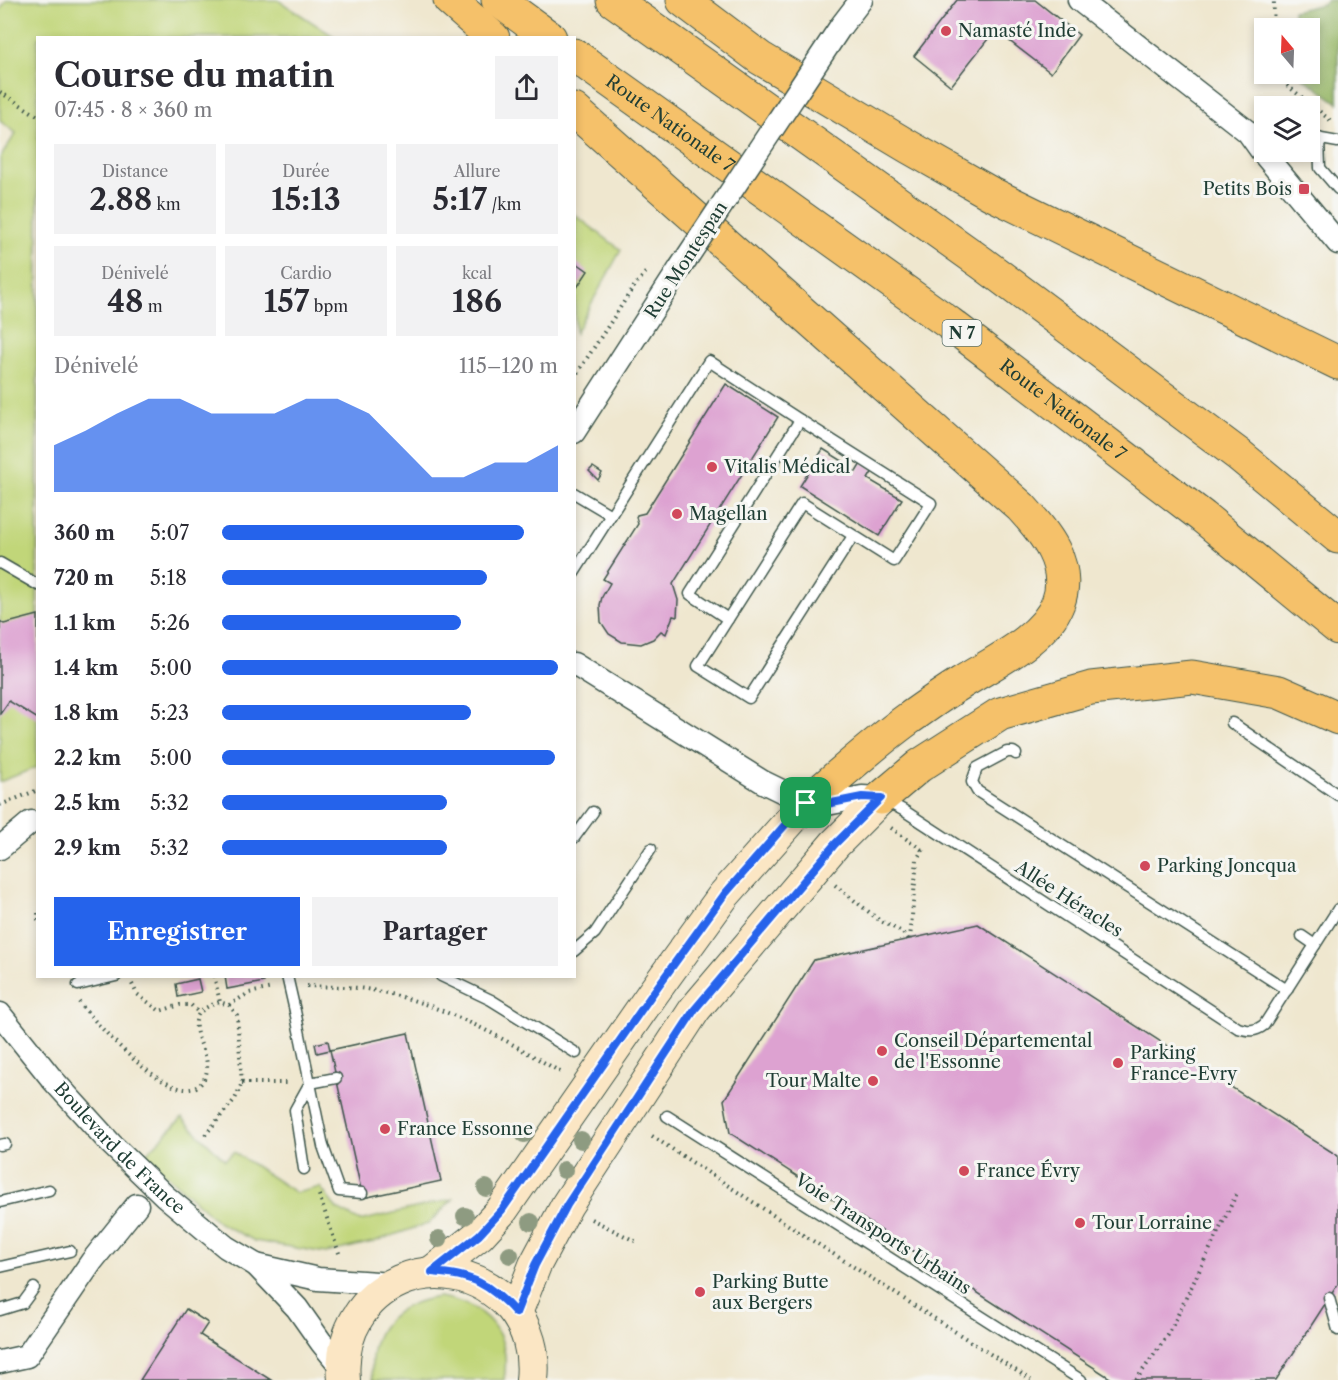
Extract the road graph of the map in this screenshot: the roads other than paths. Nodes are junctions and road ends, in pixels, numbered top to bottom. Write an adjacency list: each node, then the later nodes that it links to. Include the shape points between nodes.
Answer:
1 (450, 0): 7 (main road)
2 (498, 0): 8 (main road)
3 (613, 0): 24 (main road, via 982,263 1239,455)
4 (683, 0): 18 (main road, via 760,58 990,194)
5 (861, 0): 20 (street, Rue Montespan, bridge)
6 (1079, 0): 11 (street)
7 (490, 36)
8 (547, 36)
9 (576, 56): 29 (main road, Route Nationale 7 / N 7, via 949,323 1203,517)
10 (576, 112): 36 (main road, via 1021,507 1041,529 1059,561 1062,583 1058,604 1043,627 906,721)
11 (1254, 131)
12 (1320, 139): 13 (lane)
13 (1338, 142)
14 (1270, 162): 17 (street)
15 (1319, 162): 16 (lane)
16 (1338, 189)
17 (1338, 243)
18 (1338, 363)
19 (800, 420): 22 (lane, via 709,361); 23 (lane, via 931,503 894,561); 28 (lane, via 690,594)
20 (576, 429)
21 (576, 494): 22 (lane)
22 (611, 515): 26 (lane)
23 (853, 536): 28 (lane, via 802,503); 28 (lane, via 749,698 698,666)
24 (1338, 537)
25 (0, 563): 27 (lane)
26 (576, 570)
27 (36, 584)
28 (728, 619)
29 (1338, 628)
30 (576, 665): 36 (street, via 763,782)
31 (1338, 718): 35 (main road, via 1279,692 1192,676 1091,688 1000,714 918,766)
32 (1232, 723): 34 (lane)
33 (1016, 754): 51 (lane, via 1007,752 977,768 972,782 977,791)
34 (1338, 795)
35 (881, 798): 36 (street); 51 (lane, Allée Héracles, via 1238,1028 1252,1031 1264,1025); 70 (main road, via 835,844 695,1009 567,1205 535,1265)
36 (806, 803): 65 (main road, via 724,895 502,1210 479,1235)
37 (593, 812): 40 (lane)
38 (34, 821): 39 (street); 41 (street)
39 (0, 829)
40 (576, 835)
41 (0, 848)
42 (651, 849): 46 (lane, via 595,933)
43 (1338, 909): 45 (lane)
44 (1302, 936): 45 (lane)
45 (1315, 945): 51 (lane)
46 (576, 949)
47 (110, 978): 50 (lane)
48 (287, 978): 55 (lane, bridge)
49 (445, 978): 53 (lane, via 491,1000)
50 (77, 990)
51 (1287, 990)
52 (0, 1014): 63 (street, Boulevard de France, via 52,1079 120,1152 217,1240)
53 (576, 1053)
54 (336, 1078): 55 (lane)
55 (310, 1083): 57 (lane, via 295,1110); 59 (lane, via 323,1146 339,1191)
56 (667, 1116): 75 (lane, Voie Transports Urbains)
57 (304, 1169)
58 (49, 1190): 60 (lane)
59 (362, 1193)
60 (0, 1202)
61 (138, 1205): 72 (street, via 92,1261 27,1356)
62 (70, 1251): 64 (lane)
63 (256, 1265): 66 (street, Boulevard de France, via 318,1279); 73 (street, Boulevard de France, via 297,1308)
64 (0, 1267)
65 (432, 1272): 66 (main road); 70 (main road, via 479,1281 500,1295)
66 (392, 1284): 73 (main road, via 372,1299 356,1320 346,1343)
67 (34, 1288): 69 (lane, via 23,1303)
68 (1329, 1298): 71 (lane)
69 (0, 1310)
70 (516, 1313): 74 (main road, via 531,1347)
71 (1338, 1330)
72 (0, 1362)
73 (344, 1374)
74 (532, 1380)
75 (1081, 1380)

